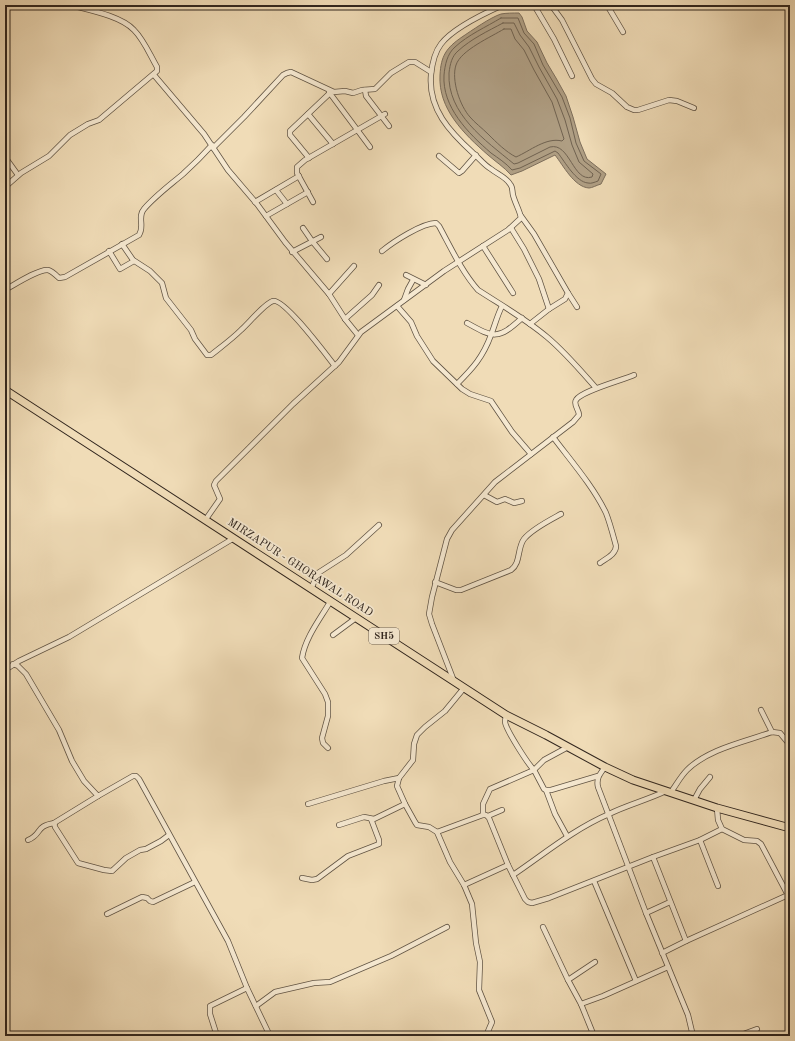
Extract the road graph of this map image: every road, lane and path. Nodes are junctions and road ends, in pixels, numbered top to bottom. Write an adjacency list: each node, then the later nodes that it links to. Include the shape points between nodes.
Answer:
1 (70, 5): 8 (street, via 113,18 134,29 157,67)
2 (503, 5): 7 (street, via 460,28 446,39 437,50)
3 (534, 5): 9 (street)
4 (551, 5): 12 (street, via 562,20 592,79 627,107 638,110 669,100)
5 (607, 5): 6 (street)
6 (623, 32)
7 (431, 72): 10 (street, via 415,62 409,62 375,88); 20 (street, via 431,91 442,120)
8 (154, 75): 18 (street); 24 (street, via 99,120 70,135 49,156)
9 (572, 76)
10 (364, 90): 11 (street, via 353,93); 14 (street, via 366,96)
11 (329, 92): 13 (street); 16 (street); 18 (street, via 287,72)
12 (694, 108)
13 (308, 114): 17 (street); 23 (street, via 290,133)
14 (383, 115): 15 (street); 16 (street)
15 (389, 126)
16 (357, 130): 17 (street); 19 (street)
17 (333, 144): 23 (street)
18 (213, 147): 29 (street, via 228,170); 38 (street, via 144,209 140,216 140,233)
19 (370, 147)
20 (476, 155): 21 (street, via 459,173); 33 (street, via 511,184 512,194)
21 (439, 156)
22 (5, 157): 24 (street)
23 (309, 158): 25 (street, via 297,167)
24 (18, 175): 26 (street)
25 (299, 176): 27 (street); 28 (street)
26 (5, 187)
27 (276, 190): 29 (street); 31 (street)
28 (308, 192): 30 (street); 31 (street)
29 (255, 202): 32 (street)
30 (312, 202)
31 (287, 204): 32 (street)
32 (266, 216): 42 (street)
33 (521, 216): 35 (street); 53 (street)
34 (303, 228): 37 (street)
35 (511, 228): 39 (street); 59 (street, via 539,279)
36 (321, 237): 37 (street)
37 (312, 241): 42 (street); 43 (street)
38 (122, 244): 40 (street); 44 (street)
39 (483, 246): 45 (street); 52 (street)
40 (110, 251): 44 (street, via 120,269); 51 (street, via 65,277 58,278 46,270 25,278)
41 (382, 251): 45 (street, via 408,234 434,223 439,226)
42 (292, 252): 54 (street)
43 (327, 259)
44 (134, 261): 66 (street, via 159,279 164,286 166,298 207,355 241,330 272,301 276,301 294,315)
45 (458, 262): 50 (street); 57 (street, via 471,283)
46 (354, 266): 54 (street)
47 (406, 275): 48 (street)
48 (413, 280): 50 (street); 55 (street)
49 (379, 285): 61 (street)
50 (426, 285): 55 (street)
51 (5, 290)
52 (513, 293)
53 (568, 293): 58 (street); 59 (street, via 565,299)
54 (330, 294): 61 (street)
55 (404, 300): 56 (street)
56 (397, 306): 65 (street); 68 (street, via 411,322 433,361)
57 (502, 306): 60 (street); 64 (street)
58 (577, 307)
59 (549, 309): 63 (street)
60 (522, 318): 63 (street); 64 (street, via 505,332)
61 (345, 320): 65 (street)
62 (467, 323): 64 (street, via 484,333)
63 (530, 324): 69 (street, via 559,348)
64 (492, 334): 68 (street, via 479,361)
65 (358, 335): 66 (street)
66 (335, 366): 76 (street, via 216,481 214,485 220,498)
67 (634, 375): 69 (street)
68 (457, 384): 72 (street, via 470,394 491,402)
69 (596, 388): 71 (street, via 578,397 575,404 579,415)
70 (5, 390): 76 (main road, MIRZAPUR - GHORAWAL ROAD / SH5)
71 (553, 437): 72 (street); 79 (street, via 606,515 616,550)
72 (531, 454): 73 (street, via 495,482)
73 (484, 495): 74 (street, via 497,502 505,499 514,503); 80 (street, via 452,530)
74 (522, 501)
75 (561, 514): 80 (street, via 524,539 516,565 511,570 461,590)
76 (206, 519): 78 (main road, MIRZAPUR - GHORAWAL ROAD / SH5)
77 (378, 525): 81 (street, via 346,555 318,573)
78 (234, 538): 81 (main road, MIRZAPUR - GHORAWAL ROAD / SH5); 85 (street, via 69,637)
79 (600, 563)
80 (436, 582): 87 (street, via 429,614)
81 (311, 589): 82 (main road, MIRZAPUR - GHORAWAL ROAD / SH5)
82 (330, 602): 83 (main road, MIRZAPUR - GHORAWAL ROAD / SH5); 94 (street, via 302,658 328,702 328,716 322,738)
83 (356, 618): 84 (street); 87 (main road, MIRZAPUR - GHORAWAL ROAD / SH5)
84 (333, 635)
85 (14, 664): 86 (street); 102 (street, via 26,674 58,730 72,761 84,781)
86 (5, 670)
87 (454, 681): 88 (main road, MIRZAPUR - GHORAWAL ROAD / SH5)
88 (464, 688): 90 (main road, MIRZAPUR - GHORAWAL ROAD / SH5); 99 (street, via 445,711 417,735 414,760)
89 (761, 710): 91 (street)
90 (506, 715): 93 (main road, MIRZAPUR - GHORAWAL ROAD / SH5); 96 (street, via 505,722)
91 (772, 732): 92 (street, via 780,733); 101 (street, via 701,758 686,770)
92 (790, 745)
93 (568, 747): 95 (main road, MIRZAPUR - GHORAWAL ROAD / SH5); 96 (street, via 544,760)
94 (328, 748)
95 (605, 767): 97 (street); 101 (main road, MIRZAPUR - GHORAWAL ROAD / SH5)
96 (534, 770): 100 (street); 109 (street, via 490,789 483,801)
97 (598, 776): 100 (street); 108 (street, via 598,787)
98 (710, 777): 103 (street)
99 (399, 778): 104 (street, via 384,780); 105 (street, via 397,786)
100 (546, 790): 117 (street)
101 (668, 792): 103 (main road, MIRZAPUR - GHORAWAL ROAD / SH5); 108 (street)
102 (98, 796): 111 (street); 116 (street, via 133,776 138,777)
103 (694, 800): 106 (main road, MIRZAPUR - GHORAWAL ROAD / SH5)
104 (308, 804)
105 (405, 804): 110 (street); 115 (street, via 418,825)
106 (717, 808): 113 (main road, MIRZAPUR - GHORAWAL ROAD / SH5); 114 (street)
107 (502, 810): 109 (street)
108 (608, 814): 117 (street); 122 (street)
109 (486, 816): 115 (street); 121 (street)
110 (371, 819): 112 (street, via 364,817); 124 (street, via 379,840 378,844 348,856 317,879)
111 (57, 822): 116 (street, via 54,823 55,827 78,863 108,871 115,869 126,858 157,844); 118 (street, via 44,825 36,837)
112 (339, 825)
113 (790, 828)
114 (722, 829): 119 (street); 129 (street, via 744,840 759,842)
115 (437, 832): 127 (street, via 450,862)
116 (169, 835): 126 (street)
117 (567, 836): 123 (street)
118 (28, 840)
119 (700, 840): 120 (street); 128 (street)
120 (653, 857): 122 (street); 130 (street)
121 (508, 865): 123 (street); 127 (street)
122 (628, 867): 125 (street); 131 (street)
123 (513, 875): 125 (street, via 525,900 532,903)
124 (302, 878)
125 (594, 881): 140 (street)
126 (195, 882): 132 (street, via 153,902 142,898); 141 (street, via 228,941)
127 (464, 885): 149 (street, via 475,918 480,962 479,990 492,1022)
128 (718, 886)
129 (789, 897): 135 (street)
130 (670, 902): 131 (street); 135 (street)
131 (646, 913): 136 (street)
132 (107, 914)
133 (447, 927): 143 (street, via 391,956 330,982 275,992)
134 (543, 927): 139 (street)
135 (686, 940): 136 (street)
136 (662, 953): 138 (street)
137 (595, 962): 139 (street)
138 (668, 967): 140 (street); 151 (street, via 688,1015)
139 (568, 980): 142 (street)
140 (636, 981): 142 (street)
141 (247, 988): 143 (street); 145 (street, via 210,1006)
142 (581, 1004): 150 (street)
143 (256, 1006): 146 (street)
144 (757, 1029): 152 (street)
145 (217, 1036)
146 (270, 1036)
147 (305, 1036): 148 (street)
148 (312, 1036)
149 (486, 1036)
150 (594, 1036)
151 (693, 1036)
152 (738, 1036)

